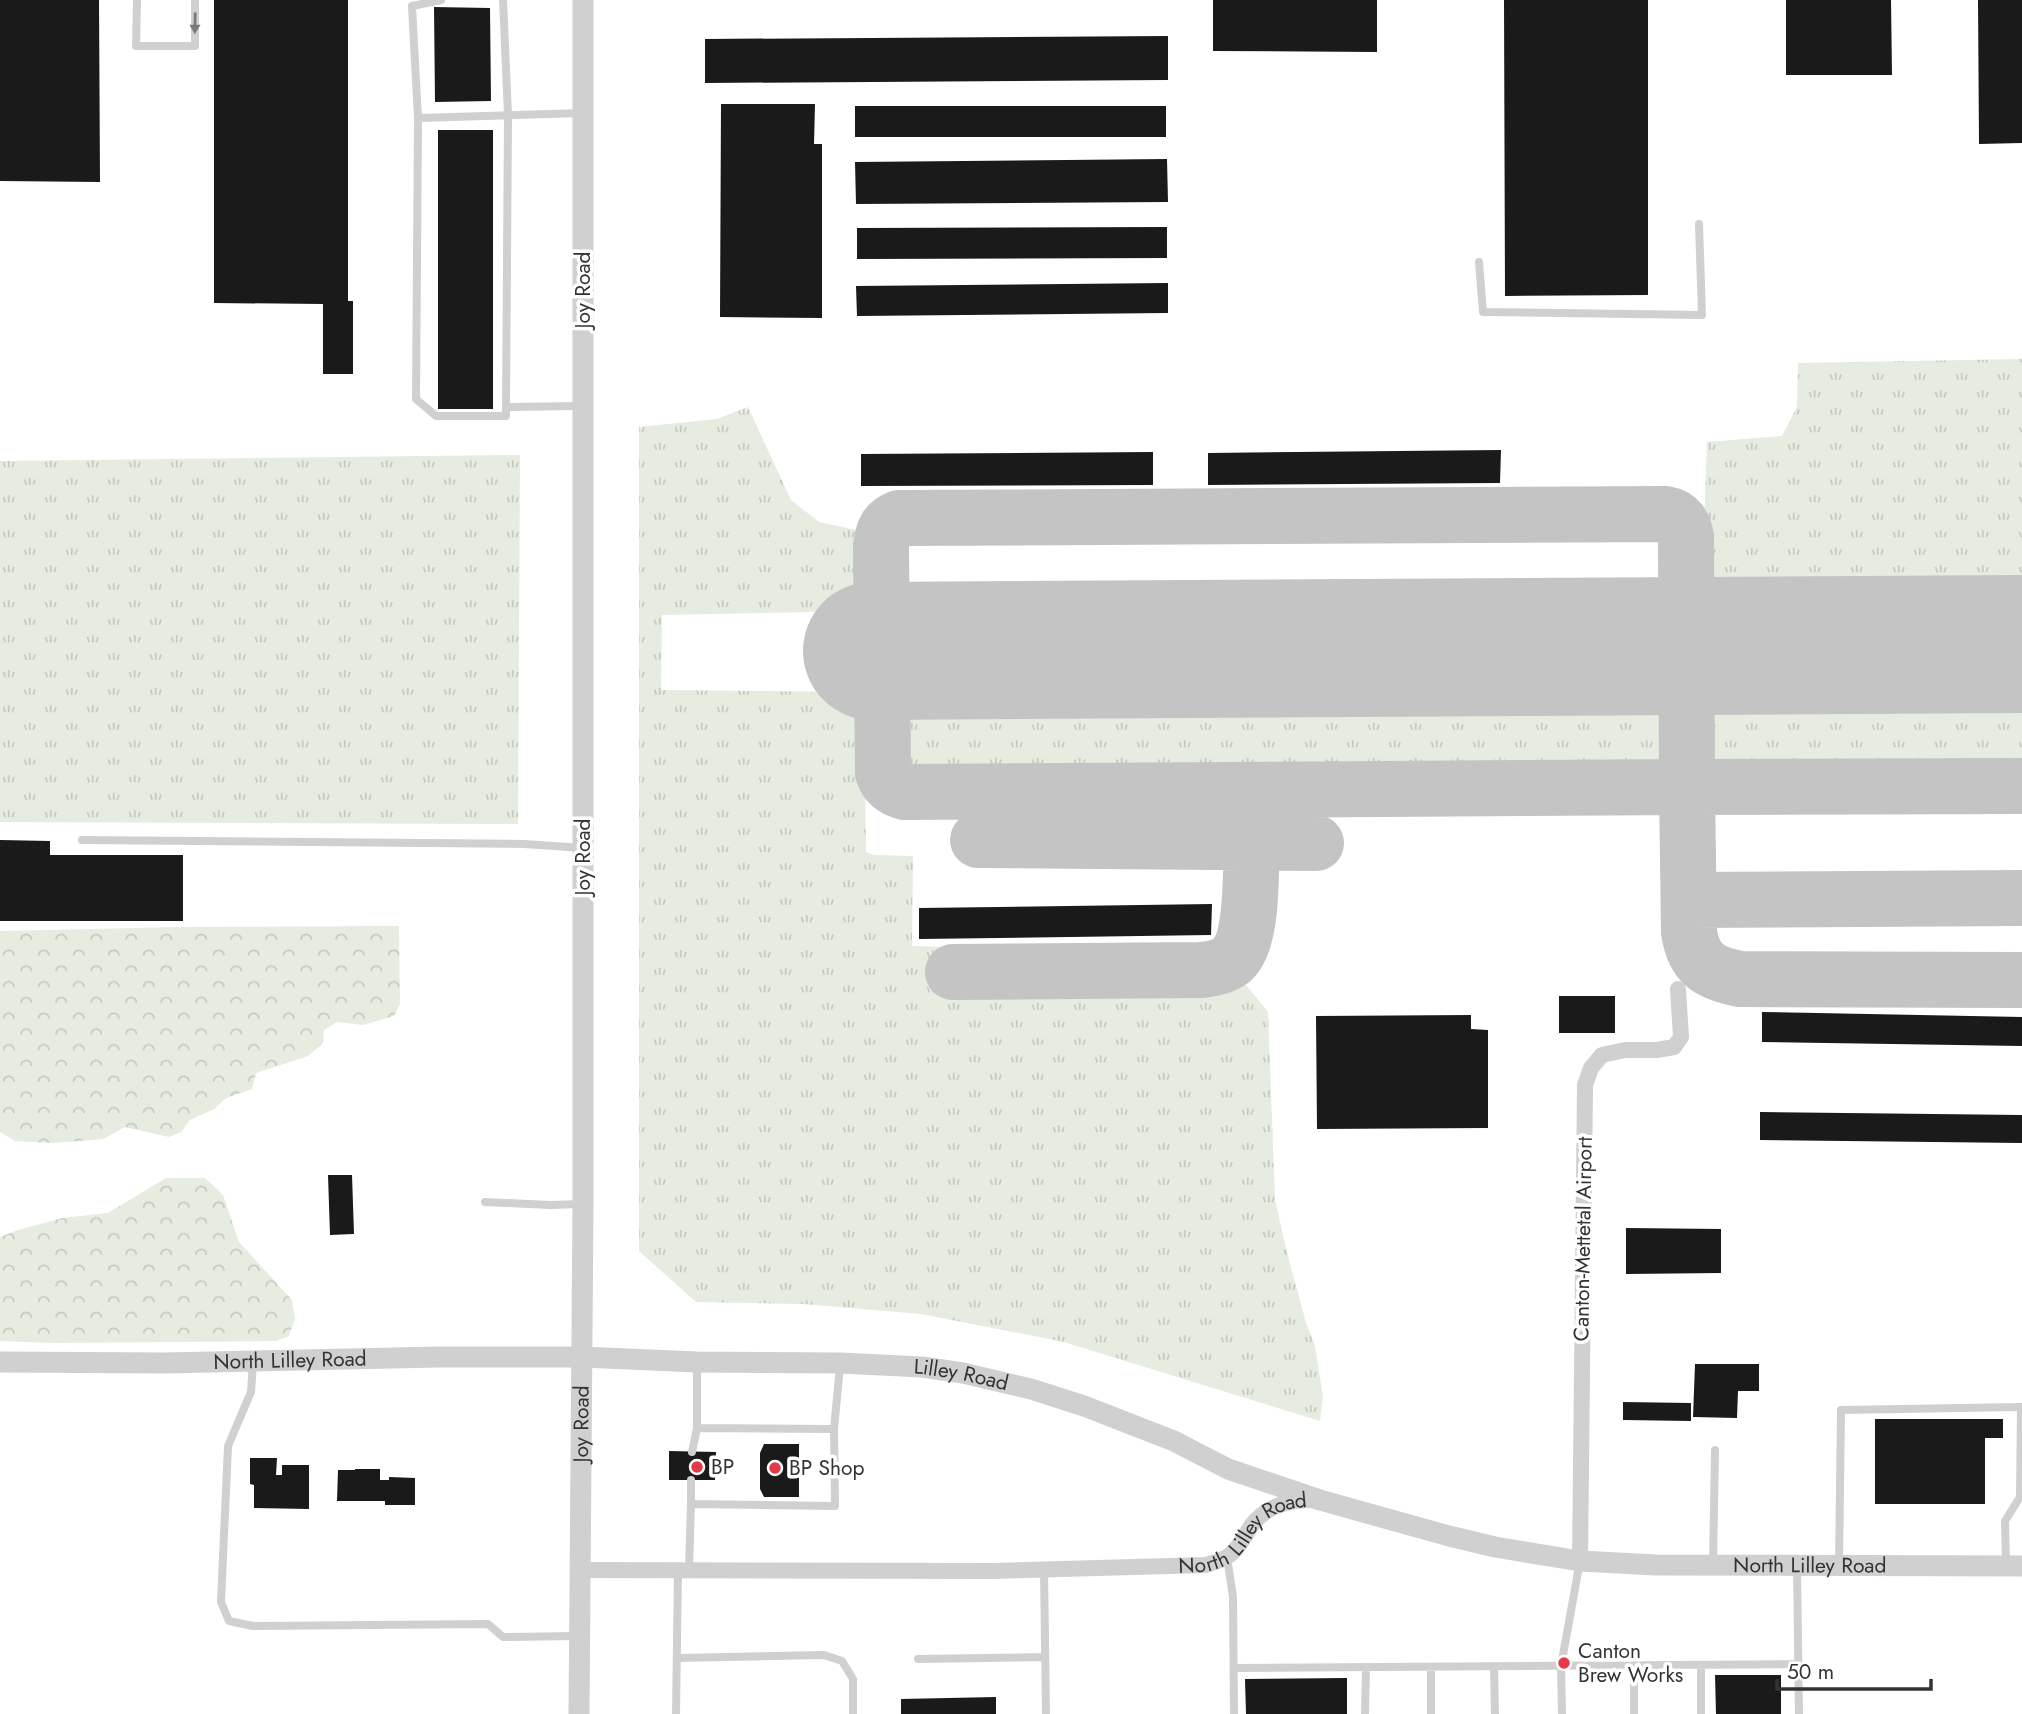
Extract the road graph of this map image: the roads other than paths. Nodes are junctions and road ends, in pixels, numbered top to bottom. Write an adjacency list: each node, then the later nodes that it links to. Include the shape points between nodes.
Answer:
1 (137, 0): 2 (lane, one-way to 1, via 195,46 136,46)
2 (195, 0)
3 (441, 0): 8 (lane, via 412,6)
4 (503, 0): 7 (lane)
5 (583, 0): 6 (street, Joy Road)
6 (583, 113): 7 (lane); 11 (street, Joy Road)
7 (508, 115): 8 (lane); 12 (lane)
8 (418, 118): 12 (lane, via 416,399 436,416 506,416)
9 (1699, 224): 10 (lane, via 1702,315 1483,312)
10 (1479, 262)
11 (583, 406): 12 (lane); 14 (street, Joy Road)
12 (506, 407)
13 (82, 840): 14 (lane)
14 (583, 848): 17 (street, Joy Road)
15 (1678, 989): 31 (street, Canton-Mettetal Airport, via 1681,1037 1674,1046 1602,1055 1585,1085)
16 (485, 1202): 17 (lane)
17 (583, 1205): 18 (street, Joy Road)
18 (582, 1357): 19 (street, North Lilley Road); 21 (street, Lilley Road); 36 (street, Joy Road)
19 (254, 1361): 20 (street, North Lilley Road); 39 (lane, via 251,1392 228,1446 221,1602 229,1621 253,1626 488,1624 503,1637)
20 (0, 1362)
21 (697, 1362): 22 (street, Lilley Road); 23 (lane)
22 (840, 1363): 24 (lane); 28 (street, Lilley Road, via 922,1367 1031,1389 1174,1441 1228,1469)
23 (697, 1428): 24 (lane); 26 (lane)
24 (834, 1429): 29 (lane, via 835,1506)
25 (1715, 1450): 32 (lane)
26 (692, 1452)
27 (691, 1480): 29 (lane)
28 (1320, 1500): 30 (street, North Lilley Road, via 1295,1500 1272,1508); 31 (street, North Lilley Road, via 1495,1547)
29 (691, 1504): 37 (lane)
30 (1227, 1557): 38 (street, North Lilley Road, via 1206,1565); 50 (lane)
31 (1580, 1561): 32 (street, North Lilley Road); 44 (lane)
32 (1713, 1565): 33 (street, North Lilley Road)
33 (1797, 1565): 34 (street, North Lilley Road); 43 (lane)
34 (1839, 1566): 35 (street, North Lilley Road); 35 (lane, via 1841,1410 2021,1407 2020,1497 2005,1521)
35 (2014, 1566)
36 (579, 1570): 37 (street, North Lilley Road); 39 (street, Joy Road)
37 (683, 1570): 38 (street, North Lilley Road); 41 (lane)
38 (1044, 1570): 40 (lane)
39 (579, 1636): 51 (street, Joy Road)
40 (1045, 1657): 42 (lane); 54 (lane)
41 (677, 1658): 52 (lane); 53 (lane, via 824,1655 842,1661 853,1679)
42 (918, 1659)
43 (1798, 1664): 46 (lane); 62 (lane)
44 (1562, 1665): 45 (lane); 47 (lane); 59 (lane)
45 (1634, 1665): 46 (lane); 60 (lane)
46 (1700, 1665): 61 (lane)
47 (1494, 1666): 49 (lane); 58 (lane)
48 (1366, 1667): 49 (lane); 50 (lane); 56 (lane)
49 (1431, 1667): 57 (lane)
50 (1234, 1668): 55 (lane)
51 (579, 1714)
52 (676, 1714)
53 (853, 1714)
54 (1046, 1714)
55 (1234, 1714)
56 (1365, 1714)
57 (1431, 1714)
58 (1495, 1714)
59 (1562, 1714)
60 (1634, 1714)
61 (1701, 1714)
62 (1799, 1714)

